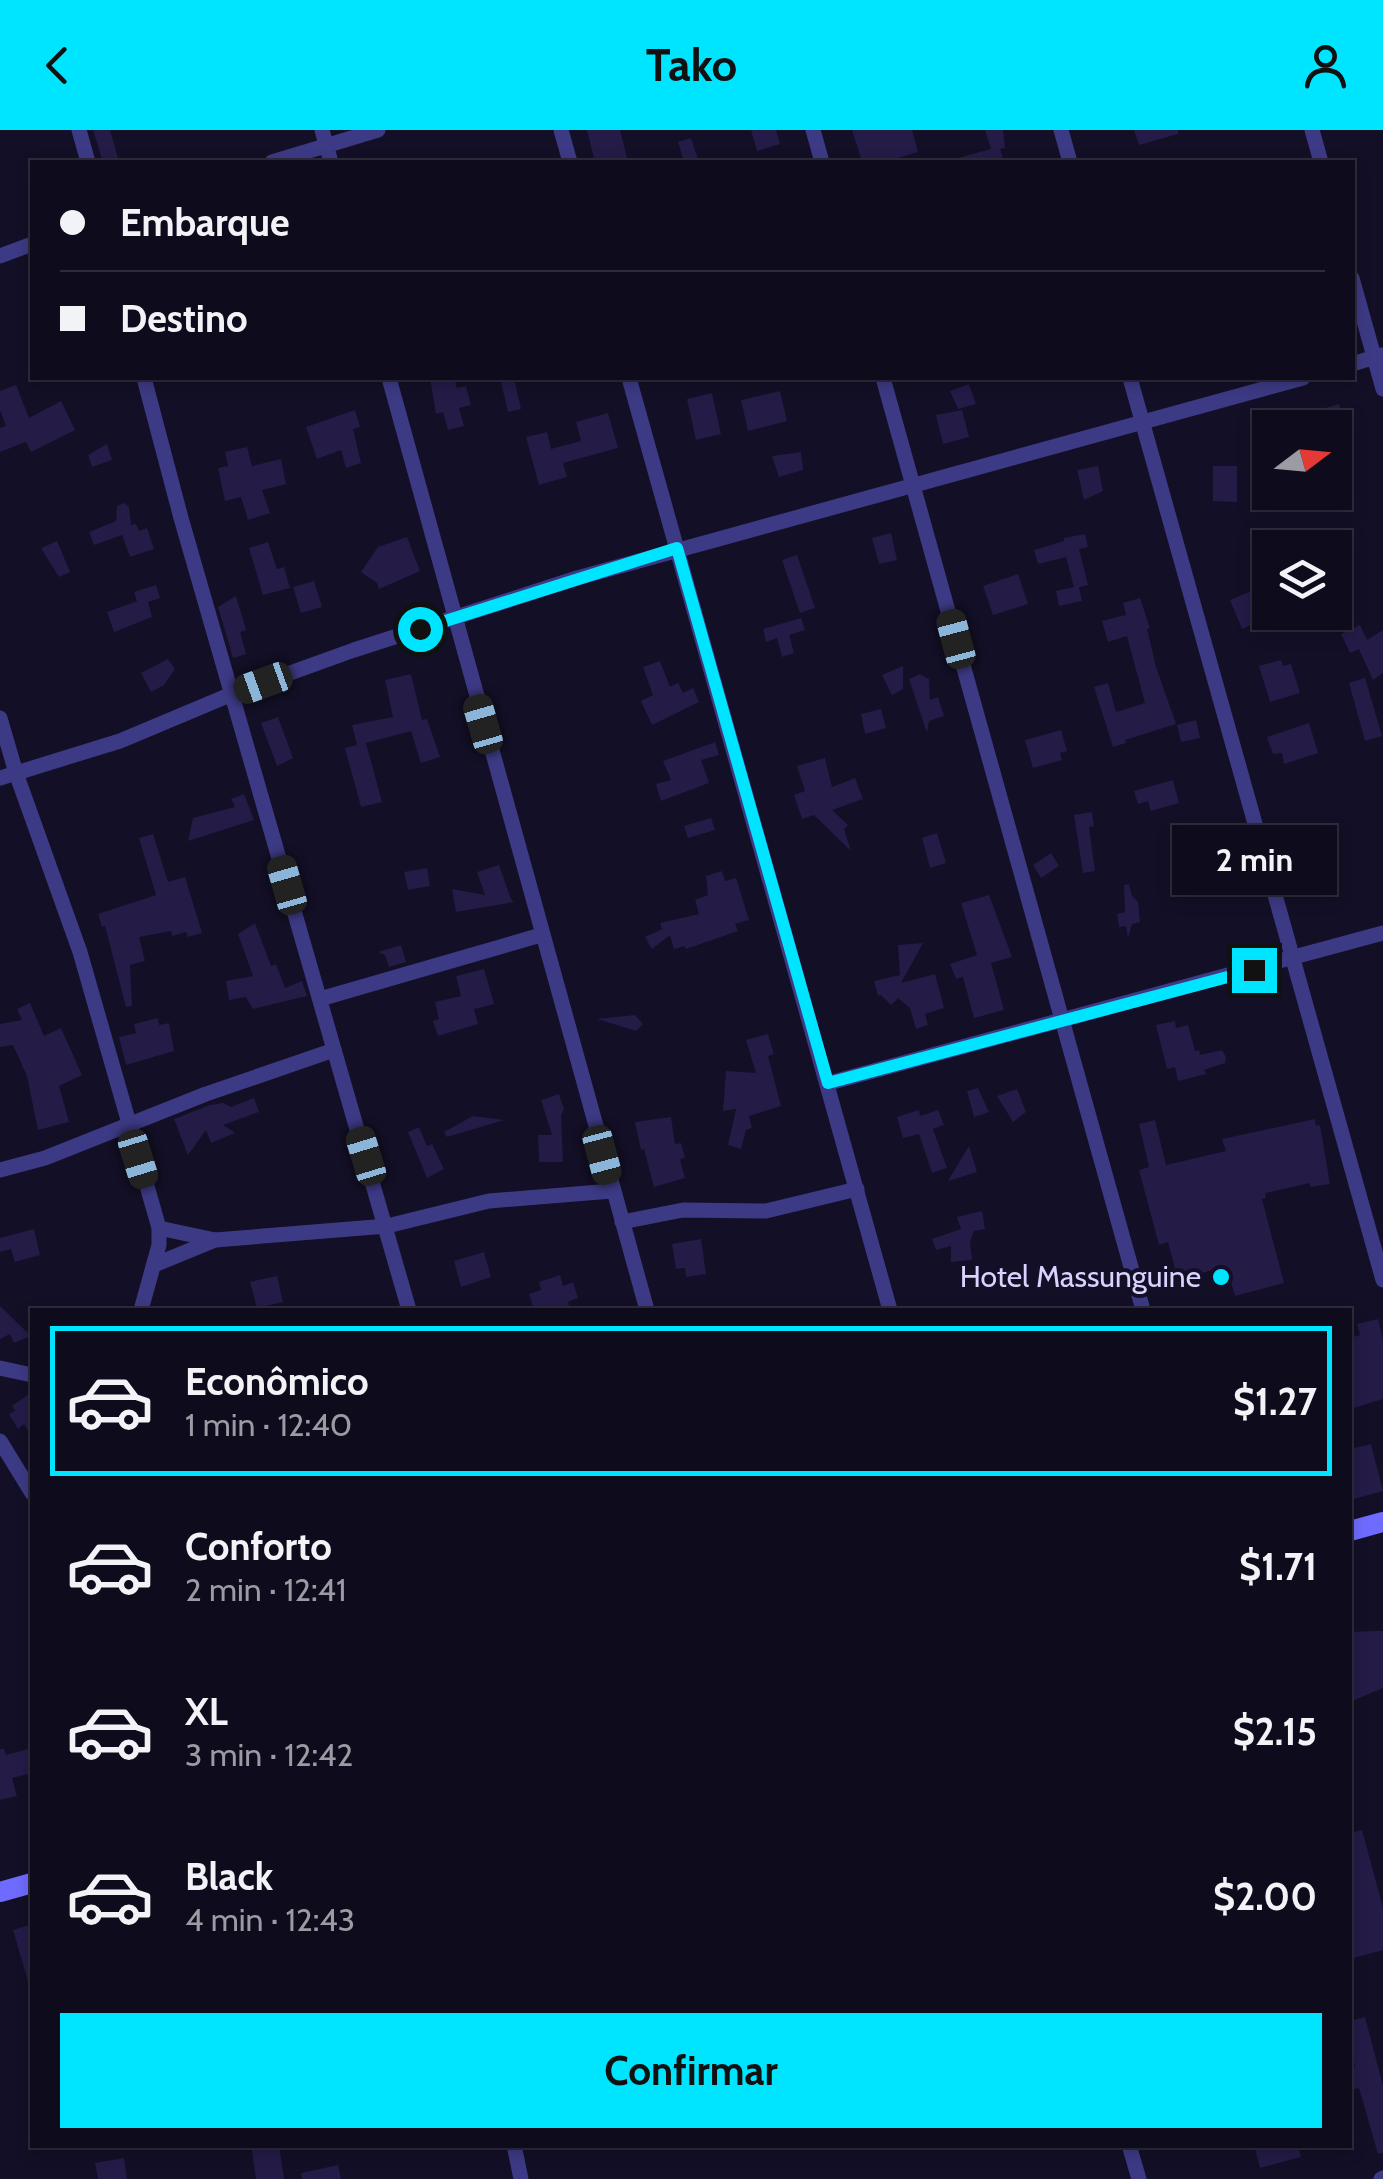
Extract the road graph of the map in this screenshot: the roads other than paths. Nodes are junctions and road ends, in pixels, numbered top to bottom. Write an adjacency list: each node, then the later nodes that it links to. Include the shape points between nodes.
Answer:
1 (79, 130): 8 (street)
2 (378, 130): 7 (street)
3 (561, 130): 10 (street)
4 (813, 130): 11 (street)
5 (1061, 130): 12 (street)
6 (1312, 130): 13 (street)
7 (324, 137): 9 (street)
8 (87, 160)
9 (276, 160)
10 (569, 160)
11 (821, 160)
12 (1069, 160)
13 (1320, 160)
14 (30, 245): 15 (street)
15 (0, 256)
16 (1355, 287): 17 (street)
17 (1379, 356): 18 (street); 25 (street)
18 (1355, 363)
19 (145, 380): 30 (street)
20 (390, 380): 29 (street)
21 (631, 380): 28 (street)
22 (884, 380): 27 (street)
23 (1131, 380): 26 (street)
24 (1296, 380): 26 (street)
25 (1383, 389)
26 (1143, 422): 27 (street); 35 (street)
27 (914, 486): 28 (street); 37 (street)
28 (677, 548): 29 (street); 39 (street)
29 (454, 618): 30 (street); 34 (street)
30 (232, 694): 32 (street, via 120,742); 36 (street)
31 (0, 718): 32 (street)
32 (8, 776): 40 (street, via 80,952)
33 (1383, 933): 35 (street)
34 (541, 935): 36 (street); 43 (street)
35 (1292, 960): 37 (street); 49 (street)
36 (320, 1000): 38 (street)
37 (1061, 1022): 39 (street); 54 (street)
38 (334, 1050): 40 (street); 45 (street)
39 (828, 1083): 42 (street)
40 (127, 1124): 41 (street); 46 (street)
41 (0, 1170)
42 (857, 1189): 44 (street, via 766,1211 696,1209); 53 (street)
43 (612, 1192): 44 (street); 45 (street, via 489,1201)
44 (622, 1222): 52 (street)
45 (386, 1226): 47 (street); 51 (street)
46 (159, 1228): 47 (street); 48 (street)
47 (215, 1240): 48 (street)
48 (154, 1264): 50 (street)
49 (1383, 1280)
50 (142, 1308)
51 (408, 1308)
52 (646, 1308)
53 (889, 1308)
54 (1141, 1308)
55 (0, 1368): 56 (street)
56 (30, 1375)
57 (0, 1442): 58 (street)
58 (30, 1491)
59 (1383, 1522): 60 (main road)
60 (1352, 1530)
61 (30, 1884): 62 (main road)
62 (0, 1892)
63 (515, 2148): 65 (street)
64 (1130, 2148): 66 (street)
65 (521, 2179)
66 (1139, 2179)

